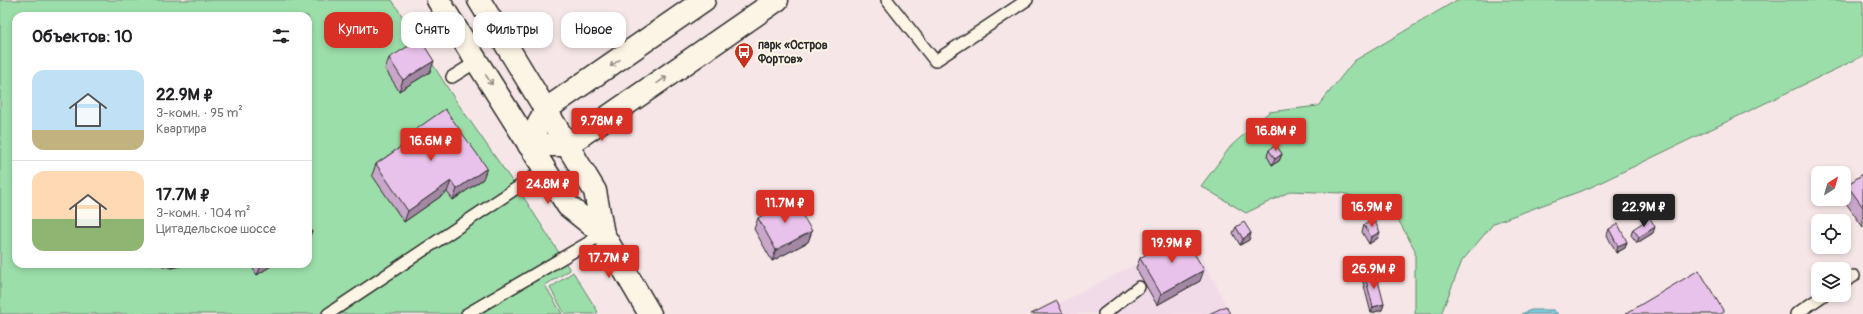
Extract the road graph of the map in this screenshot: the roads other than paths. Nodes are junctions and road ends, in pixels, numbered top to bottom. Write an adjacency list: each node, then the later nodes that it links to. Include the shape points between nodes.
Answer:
1 (438, 0): 7 (street)
2 (479, 0): 9 (street)
3 (704, 0): 9 (street, one-way to 9)
4 (777, 0): 11 (street, one-way to 4)
5 (887, 0): 6 (lane, via 935,61)
6 (1027, 0)
7 (476, 62): 8 (lane); 10 (street, one-way to 10)
8 (452, 77)
9 (545, 110): 10 (street); 11 (street)
10 (529, 144): 11 (street); 12 (street)
11 (567, 145): 13 (street, via 595,191)
12 (545, 169): 13 (street, via 568,206); 16 (lane)
13 (603, 234): 17 (lane); 18 (street)
14 (1139, 288): 19 (lane)
15 (1814, 302): 20 (lane)
16 (328, 314)
17 (467, 314)
18 (650, 314)
19 (1104, 314)
20 (1796, 314)

